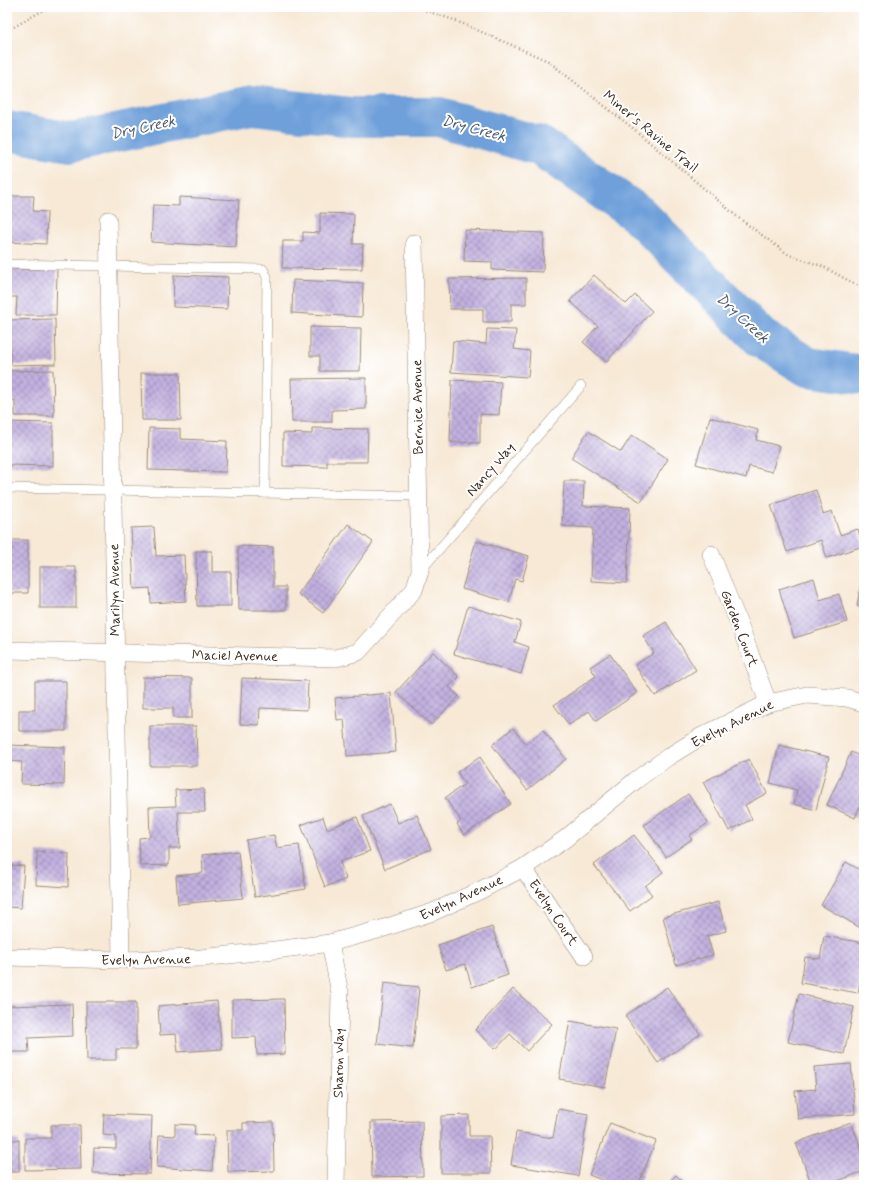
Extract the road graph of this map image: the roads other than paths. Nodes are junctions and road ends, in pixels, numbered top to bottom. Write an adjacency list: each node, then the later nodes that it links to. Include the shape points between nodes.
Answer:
1 (108, 220): 4 (street, Marilyn Avenue)
2 (414, 243): 9 (street, Bernice Avenue)
3 (7, 264): 4 (lane)
4 (108, 266): 7 (street, Marilyn Avenue); 8 (lane, via 263,269 267,277)
5 (581, 386): 11 (lane, Nancy Way)
6 (7, 488): 7 (lane)
7 (112, 490): 8 (lane); 13 (street, Marilyn Avenue)
8 (265, 493): 9 (lane)
9 (419, 496): 11 (street, Bernice Avenue)
10 (711, 554): 14 (street, Garden Court)
11 (420, 571): 13 (street, Maciel Avenue, via 414,590 358,652 336,658)
12 (7, 650): 13 (street, Maciel Avenue)
13 (115, 652): 20 (street, Marilyn Avenue)
14 (768, 703): 15 (street, Evelyn Avenue, via 807,695 847,698); 16 (street, Evelyn Avenue, via 702,736 668,757 565,839)
15 (864, 703)
16 (523, 868): 17 (street, Evelyn Avenue, via 433,912); 18 (street, Evelyn Court)
17 (330, 943): 20 (street, Evelyn Avenue, via 201,958); 21 (street, Sharon Way, via 340,993)
18 (584, 956)
19 (7, 957): 20 (street, Evelyn Avenue)
20 (120, 960)
21 (336, 1185)

